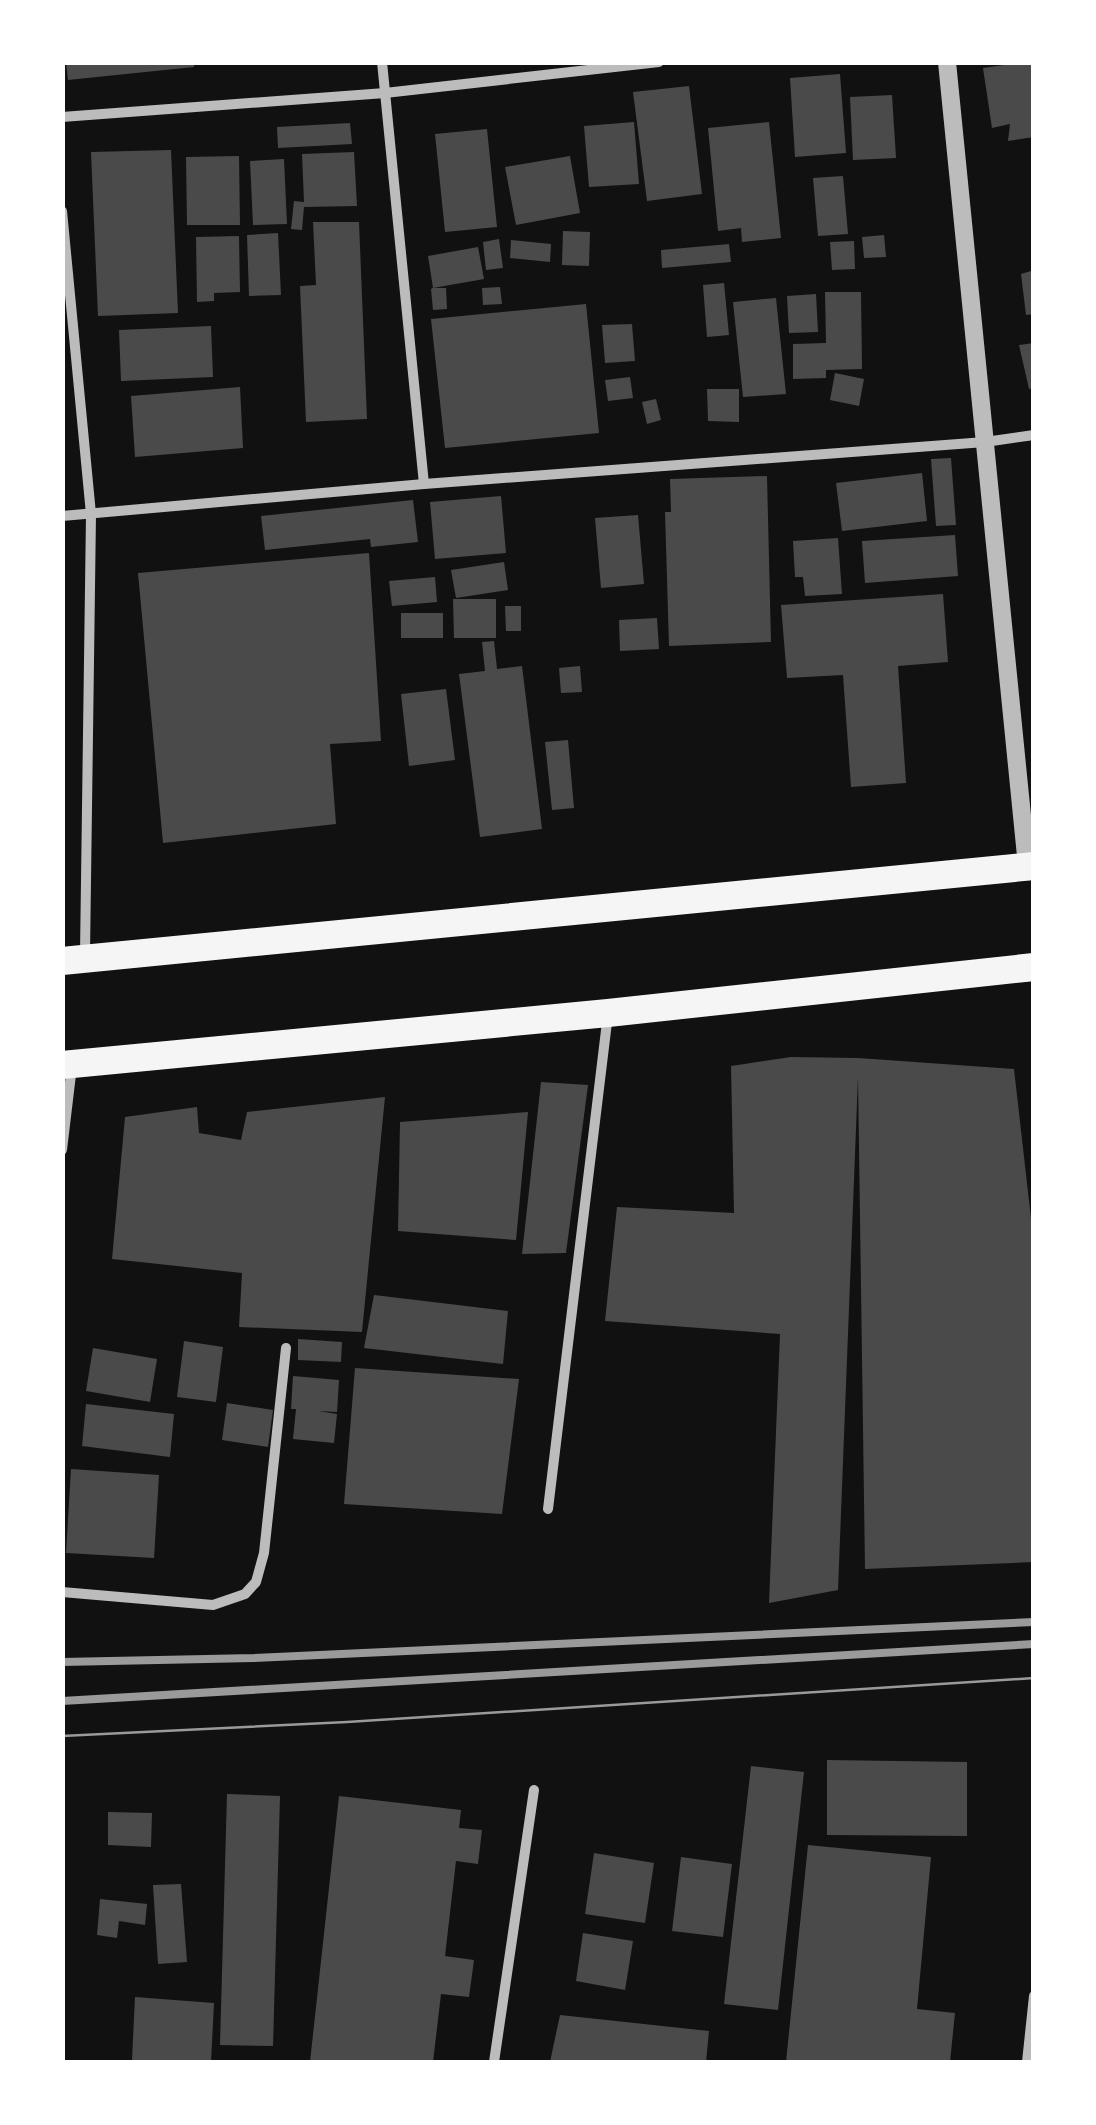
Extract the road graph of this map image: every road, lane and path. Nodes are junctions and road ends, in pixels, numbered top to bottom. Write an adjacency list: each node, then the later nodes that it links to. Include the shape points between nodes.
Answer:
1 (382, 62): 4 (street)
2 (659, 62): 4 (street)
3 (948, 62): 8 (street)
4 (385, 94): 5 (street); 9 (street)
5 (62, 117)
6 (62, 212): 10 (street)
7 (1034, 435): 8 (street)
8 (985, 442): 9 (street); 12 (street)
9 (424, 484): 10 (street)
10 (91, 514): 11 (street); 13 (street)
11 (62, 516)
12 (1030, 866): 13 (highway)
13 (74, 960)
14 (1034, 967): 15 (highway)
15 (608, 1013): 16 (highway); 19 (street)
16 (67, 1064): 17 (street)
17 (62, 1150)
18 (286, 1348): 20 (street, via 264,1553 245,1594 213,1605)
19 (548, 1509)
20 (62, 1592)
21 (534, 1790): 23 (street)
22 (1034, 1996): 24 (street)
23 (494, 2062)
24 (1028, 2062)

